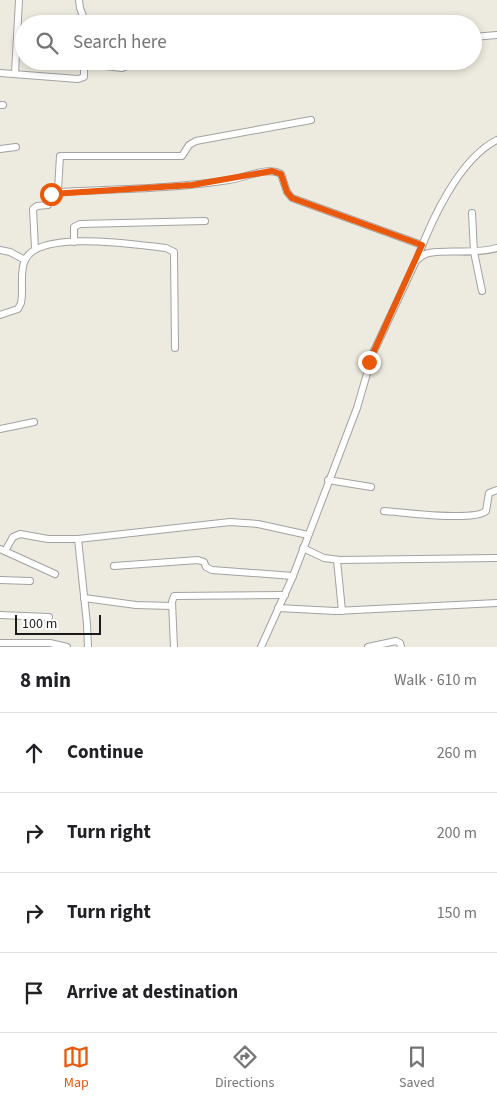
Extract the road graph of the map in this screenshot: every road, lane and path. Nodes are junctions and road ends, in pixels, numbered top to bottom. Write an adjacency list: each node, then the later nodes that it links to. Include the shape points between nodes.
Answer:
1 (19, 0): 3 (street)
2 (79, 0): 4 (street)
3 (18, 15)
4 (83, 15)
5 (497, 35): 6 (street)
6 (482, 36)
7 (15, 70): 10 (street)
8 (84, 70): 10 (street, via 84,77 78,79)
9 (0, 73): 10 (street)
10 (15, 73)
11 (312, 120): 15 (street, via 196,141 182,156 60,156)
12 (497, 140): 19 (street, via 481,150 440,204)
13 (16, 147): 14 (street)
14 (0, 149)
15 (56, 192): 19 (street, via 192,185 272,171 281,174 292,198); 21 (street, via 50,195 48,205 33,209)
16 (472, 213): 23 (street)
17 (205, 221): 18 (street, via 80,224 74,227)
18 (74, 242): 21 (street, via 46,244); 28 (street, via 171,249 174,252)
19 (422, 245): 25 (street)
20 (497, 248): 23 (street)
21 (36, 249): 24 (street)
22 (0, 250): 24 (street)
23 (474, 252): 25 (street, via 430,252); 26 (street)
24 (25, 260): 27 (street, via 21,303 18,309)
25 (416, 261): 31 (street, via 372,353 357,408)
26 (482, 290)
27 (0, 315)
28 (175, 348)
29 (34, 422): 30 (street)
30 (0, 429)
31 (328, 480): 32 (street); 35 (street)
32 (371, 487)
33 (497, 490): 34 (street, via 489,493 486,511 479,514 446,516)
34 (384, 511)
35 (308, 535): 36 (street, via 258,524 230,522); 37 (street)
36 (78, 539): 38 (street, via 16,535); 47 (street)
37 (303, 548): 40 (street); 43 (street)
38 (3, 550): 42 (street)
39 (497, 558): 40 (street)
40 (337, 560): 51 (street)
41 (114, 566): 43 (street, via 198,560 212,570)
42 (55, 574)
43 (293, 576): 46 (street)
44 (0, 580): 45 (street)
45 (30, 581)
46 (285, 595): 49 (street, via 177,595); 50 (street)
47 (84, 598): 49 (street); 57 (street)
48 (497, 603): 51 (street)
49 (172, 606): 58 (street)
50 (278, 608): 51 (street); 59 (street)
51 (342, 611)
52 (0, 615): 53 (street)
53 (49, 616)
54 (0, 643): 55 (street)
55 (32, 645): 56 (street, via 50,643)
56 (67, 647)
57 (88, 647)
58 (174, 647)
59 (261, 647)
60 (368, 647): 61 (street, via 396,641)
61 (401, 647)

